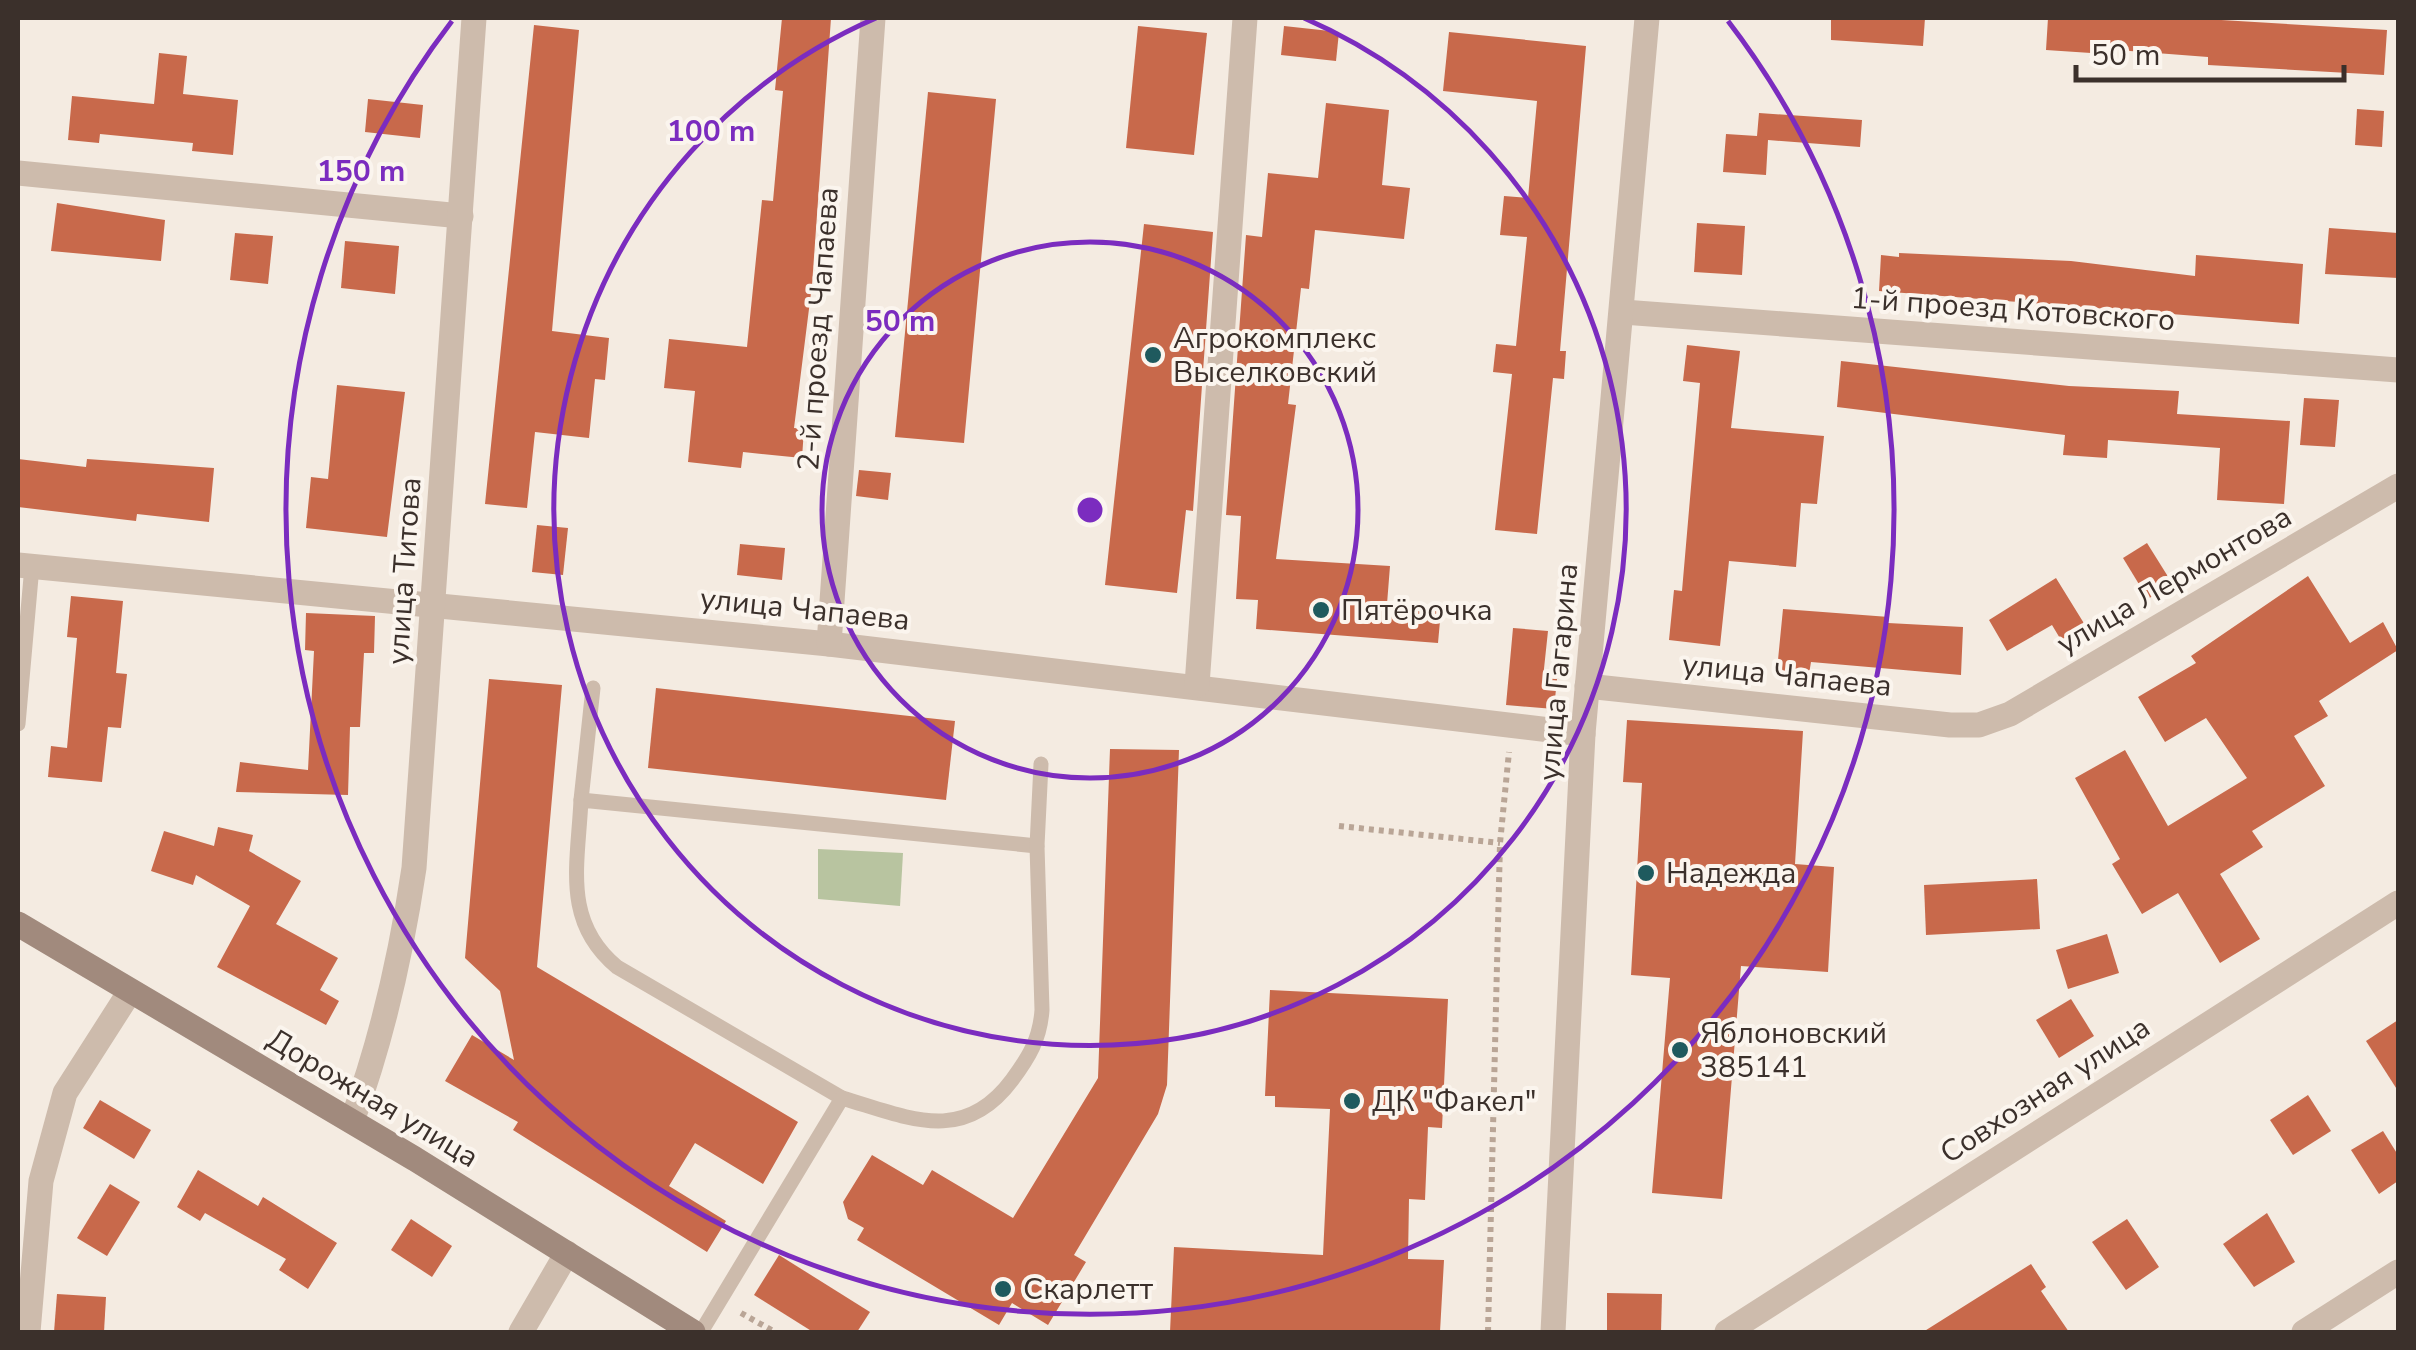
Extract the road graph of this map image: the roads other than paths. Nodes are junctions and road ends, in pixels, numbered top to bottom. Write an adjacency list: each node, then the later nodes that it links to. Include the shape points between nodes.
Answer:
1 (474, 18): 6 (street, улица Титова)
2 (873, 18): 12 (street, 2-й проезд Чапаева)
3 (1246, 18): 13 (street)
4 (1648, 18): 7 (street, улица Гагарина)
5 (18, 173): 6 (street)
6 (461, 216): 11 (street, улица Титова)
7 (1624, 312): 8 (street, 1-й проезд Котовского); 14 (street, улица Гагарина)
8 (2398, 370)
9 (2398, 486): 17 (street, улица Лермонтова, via 2010,714)
10 (25, 565): 11 (street, улица Чапаева); 16 (lane)
11 (435, 603): 12 (street, улица Чапаева); 26 (street, улица Титова, via 399,969)
12 (829, 644): 13 (street, улица Чапаева)
13 (1196, 685): 18 (street, улица Чапаева)
14 (1588, 686): 17 (street, улица Чапаева); 18 (street, улица Гагарина)
15 (593, 688): 20 (lane)
16 (18, 724)
17 (1979, 725)
18 (1583, 734): 33 (street, улица Гагарина)
19 (1041, 764): 21 (lane)
20 (581, 800): 21 (lane); 25 (lane, via 577,894 580,922 594,948)
21 (1037, 846): 25 (lane, via 1041,1028 1004,1091 980,1112 948,1123)
22 (2398, 902): 34 (street, Совхозная улица)
23 (18, 924): 24 (main road, Дорожная улица)
24 (129, 992): 26 (main road, Дорожная улица); 29 (street, via 64,1093 40,1181)
25 (842, 1098): 32 (lane)
26 (352, 1121): 27 (main road, Дорожная улица)
27 (567, 1252): 30 (street); 31 (main road, Дорожная улица)
28 (2398, 1272): 35 (street)
29 (28, 1332)
30 (521, 1332)
31 (693, 1332)
32 (702, 1332)
33 (1553, 1332)
34 (1727, 1332)
35 (2304, 1332)

